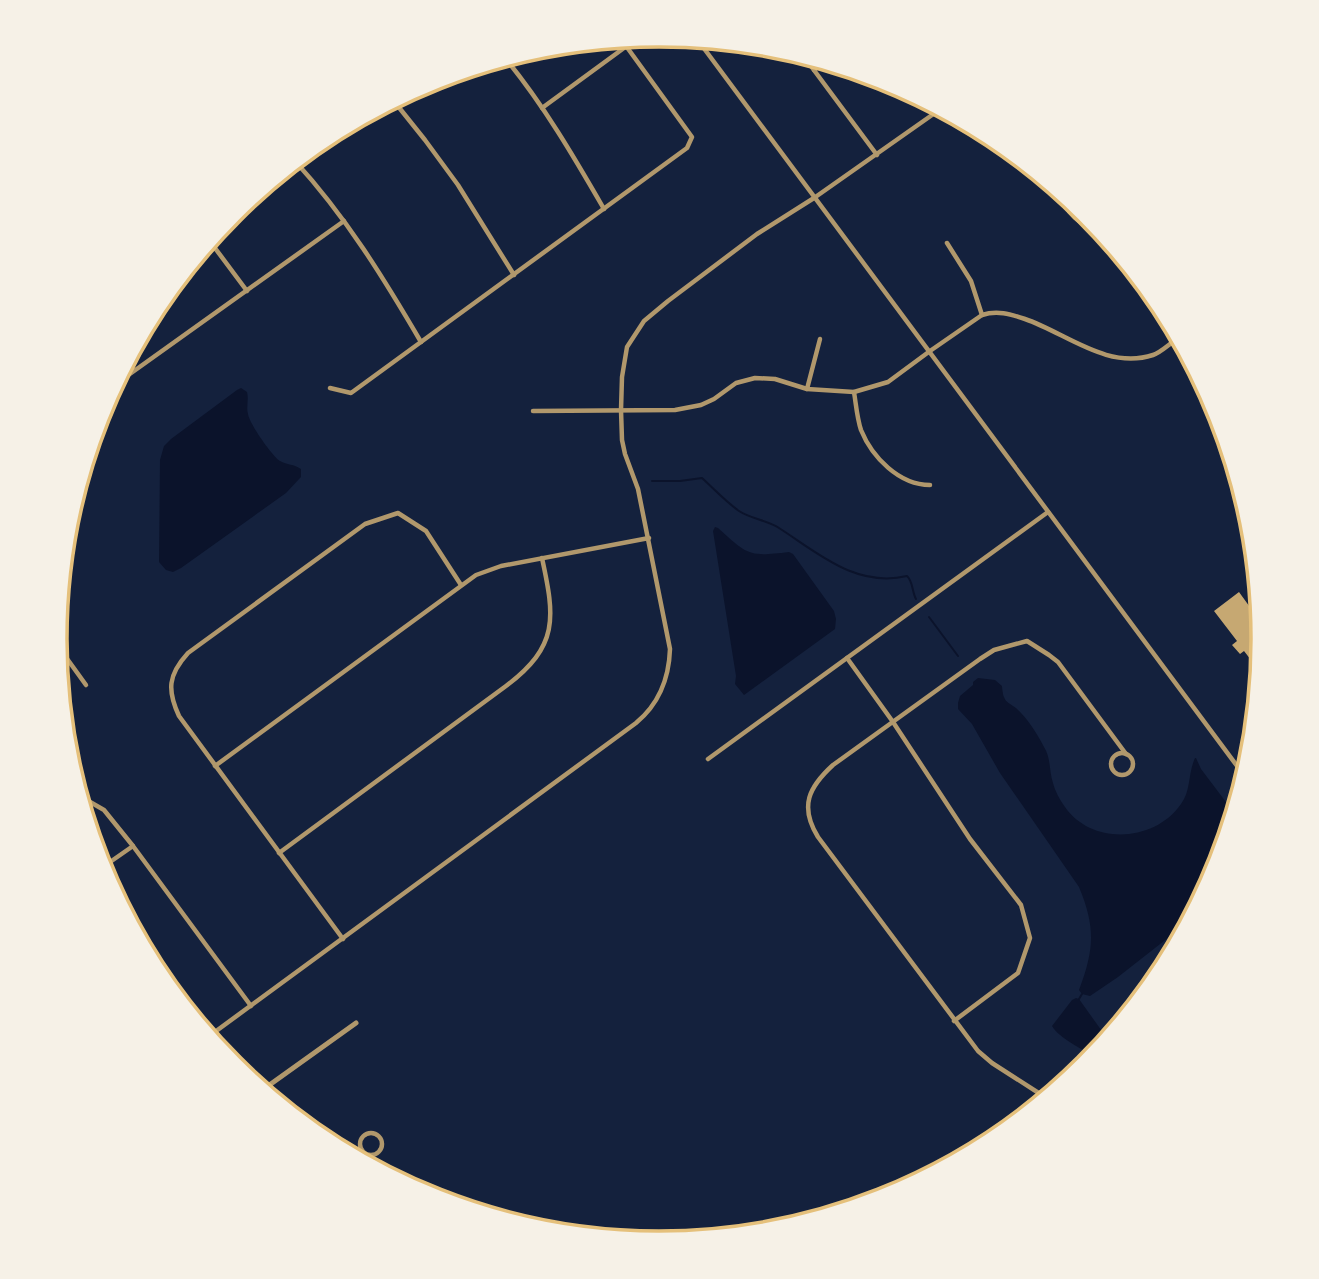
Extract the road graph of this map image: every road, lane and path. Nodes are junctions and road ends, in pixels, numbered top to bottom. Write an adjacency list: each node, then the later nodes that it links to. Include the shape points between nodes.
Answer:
1 (622, 49): 6 (street)
2 (628, 49): 12 (street, via 692,136 687,148)
3 (704, 49): 11 (street)
4 (511, 66): 6 (street)
5 (814, 69): 9 (street)
6 (542, 107): 12 (street)
7 (399, 108): 16 (street, via 458,185)
8 (933, 115): 9 (street)
9 (877, 155): 11 (street)
10 (302, 168): 13 (street)
11 (814, 198): 22 (street); 27 (street, via 757,234 644,321 627,347)
12 (604, 209): 16 (street)
13 (344, 221): 17 (street); 20 (street)
14 (947, 243): 18 (street, via 971,281)
15 (215, 248): 17 (street)
16 (513, 275): 20 (street)
17 (247, 291): 23 (street)
18 (982, 315): 21 (street, via 1007,313 1103,355 1128,360 1155,354); 22 (street)
19 (820, 339): 25 (street)
20 (421, 342): 24 (street, via 351,393)
21 (1172, 343)
22 (930, 351): 26 (street, via 887,383); 30 (street)
23 (130, 374)
24 (330, 388)
25 (807, 389): 26 (street); 27 (street, via 755,378 736,383 701,405)
26 (854, 392): 29 (street, via 861,429 877,457 895,474 918,485)
27 (621, 410): 28 (street); 31 (street, via 624,446)
28 (533, 411)
29 (930, 485)
30 (1048, 512): 34 (street); 41 (street)
31 (649, 538): 32 (street); 46 (street, via 670,649 664,685 651,708)
32 (542, 558): 33 (street, via 491,569); 44 (street, via 551,617 544,645 531,665)
33 (461, 585): 40 (street); 40 (street, via 426,531 398,513 365,524 188,653 170,684 172,702)
34 (847, 658): 37 (street); 39 (street)
35 (68, 660): 36 (street)
36 (86, 685)
37 (893, 722): 38 (street, via 980,659 1027,640 1058,662); 48 (street, via 970,839 1021,905 1030,938 1018,973); 48 (street, via 821,776 808,806 818,837)
38 (1126, 754): 38 (street, via 1133,766 1126,775 1119,775 1113,771 1112,761 1116,755)
39 (708, 759)
40 (215, 766): 44 (street)
41 (1238, 767)
42 (90, 802): 43 (street, via 104,810)
43 (133, 846): 45 (street); 47 (street)
44 (279, 853): 46 (street)
45 (110, 862)
46 (343, 939): 47 (street)
47 (250, 1006): 50 (street)
48 (954, 1021): 52 (street, via 986,1059)
49 (356, 1023): 51 (street)
50 (215, 1032)
51 (269, 1085)
52 (1039, 1093)
53 (366, 1154): 53 (street, via 381,1150 377,1135 362,1139 360,1147)

